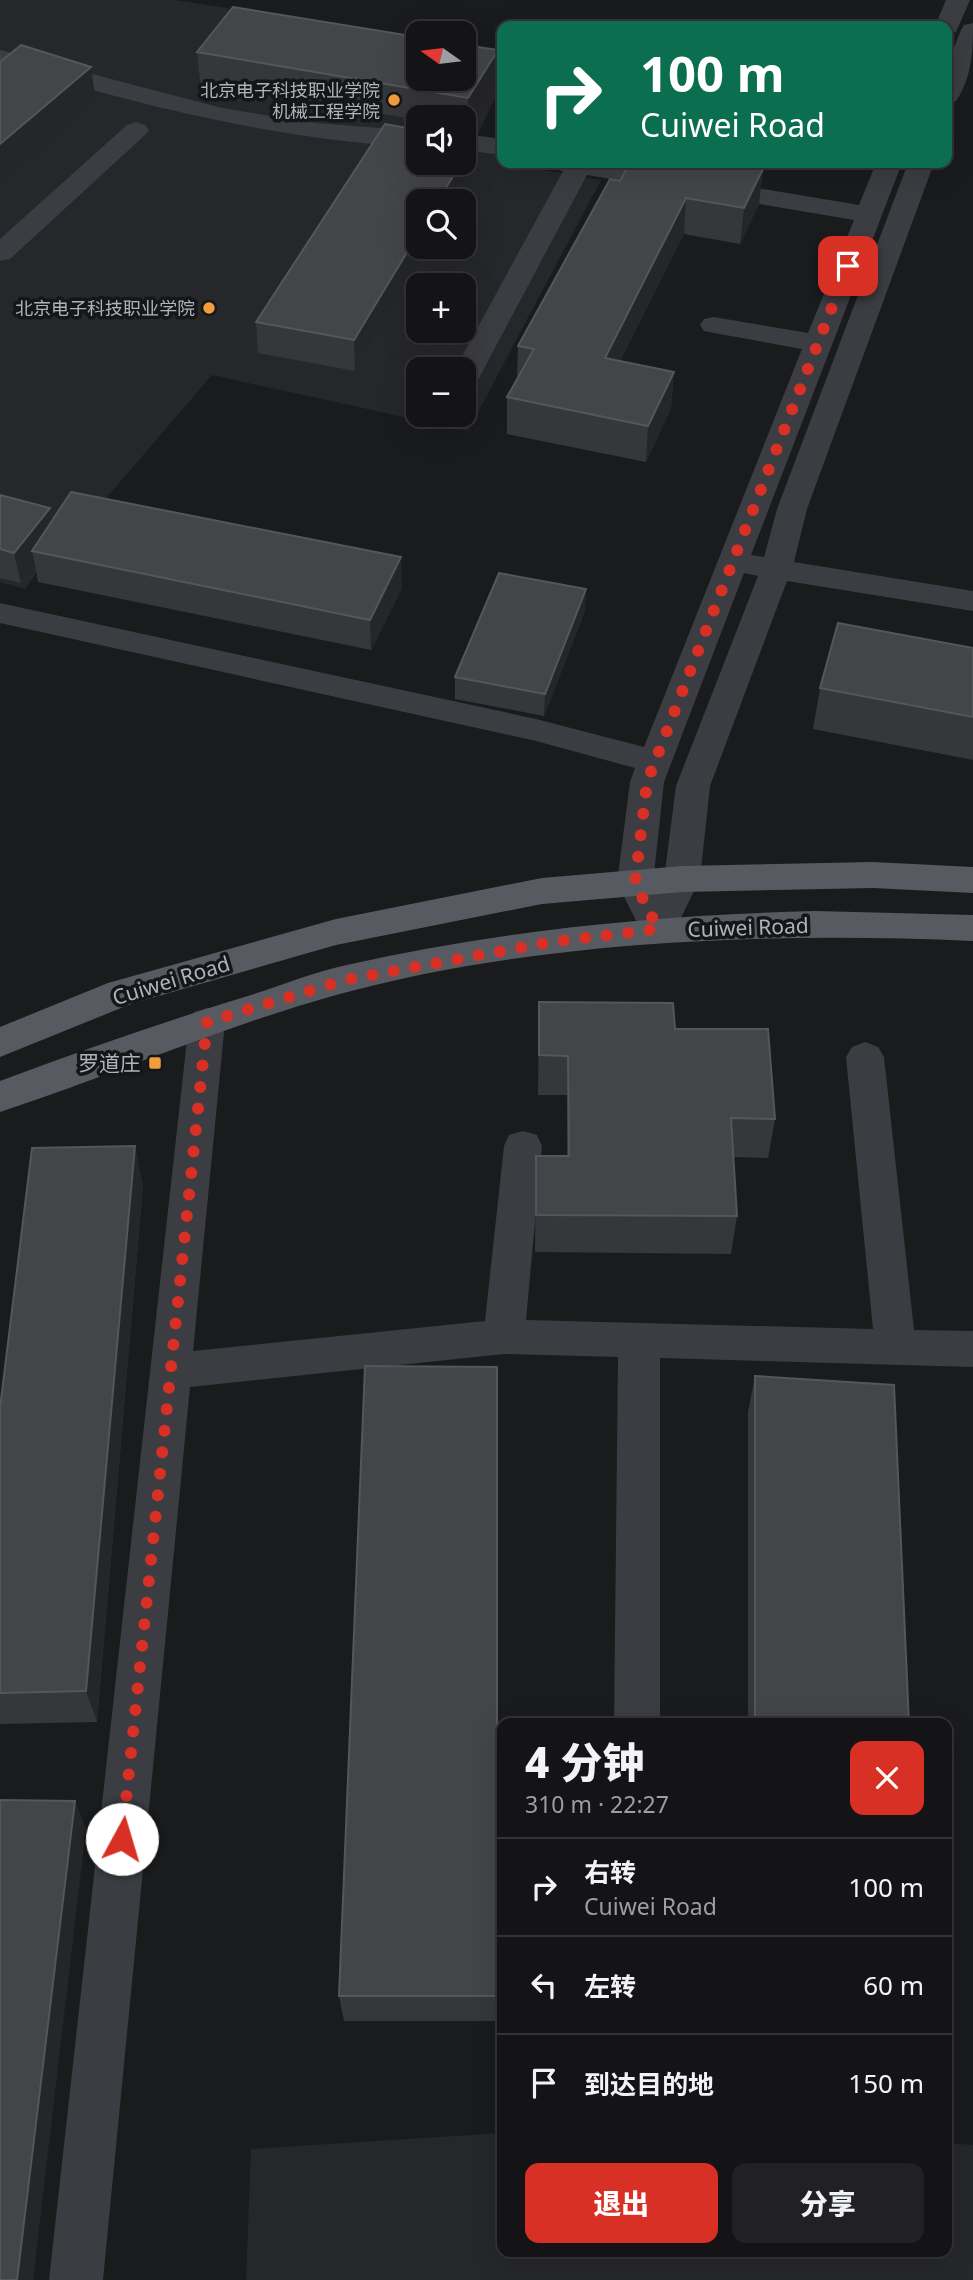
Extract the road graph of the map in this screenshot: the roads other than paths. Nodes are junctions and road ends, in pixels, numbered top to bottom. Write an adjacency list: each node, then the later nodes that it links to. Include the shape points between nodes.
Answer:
1 (958, 0): 2 (street)
2 (949, 21)
3 (973, 30): 7 (street)
4 (0, 57): 9 (street, via 253,122)
5 (476, 62): 6 (street)
6 (497, 65)
7 (952, 83)
8 (136, 130): 17 (street)
9 (406, 138)
10 (476, 144): 11 (street)
11 (497, 146)
12 (568, 168): 20 (street)
13 (594, 168): 16 (street)
14 (887, 168): 16 (street)
15 (919, 168): 22 (street, via 792,509)
16 (868, 214): 19 (street)
17 (0, 253)
18 (714, 325): 19 (street)
19 (817, 343): 21 (street)
20 (475, 357)
21 (732, 561): 22 (street); 25 (street)
22 (776, 570): 23 (street); 26 (street, via 693,786)
23 (973, 601)
24 (0, 613): 25 (street, via 536,730)
25 (655, 762): 28 (street, via 647,782)
26 (682, 879): 27 (main road, Cuiwei Road, via 873,875); 28 (main road, Cuiwei Road); 30 (street)
27 (973, 880)
28 (635, 883): 30 (street); 32 (main road, Cuiwei Road, via 542,891 336,932 121,993)
29 (973, 928): 30 (main road, Cuiwei Road, via 877,922)
30 (658, 929): 31 (main road, Cuiwei Road, via 551,942 345,980)
31 (207, 1022): 34 (main road, Cuiwei Road); 40 (street)
32 (0, 1043)
33 (865, 1057): 38 (street)
34 (0, 1097)
35 (523, 1146): 36 (street)
36 (504, 1337): 37 (street); 40 (street)
37 (639, 1341): 38 (street); 41 (street)
38 (895, 1347): 39 (street)
39 (973, 1349)
40 (171, 1371): 42 (street)
41 (637, 1718)
42 (76, 2280)

